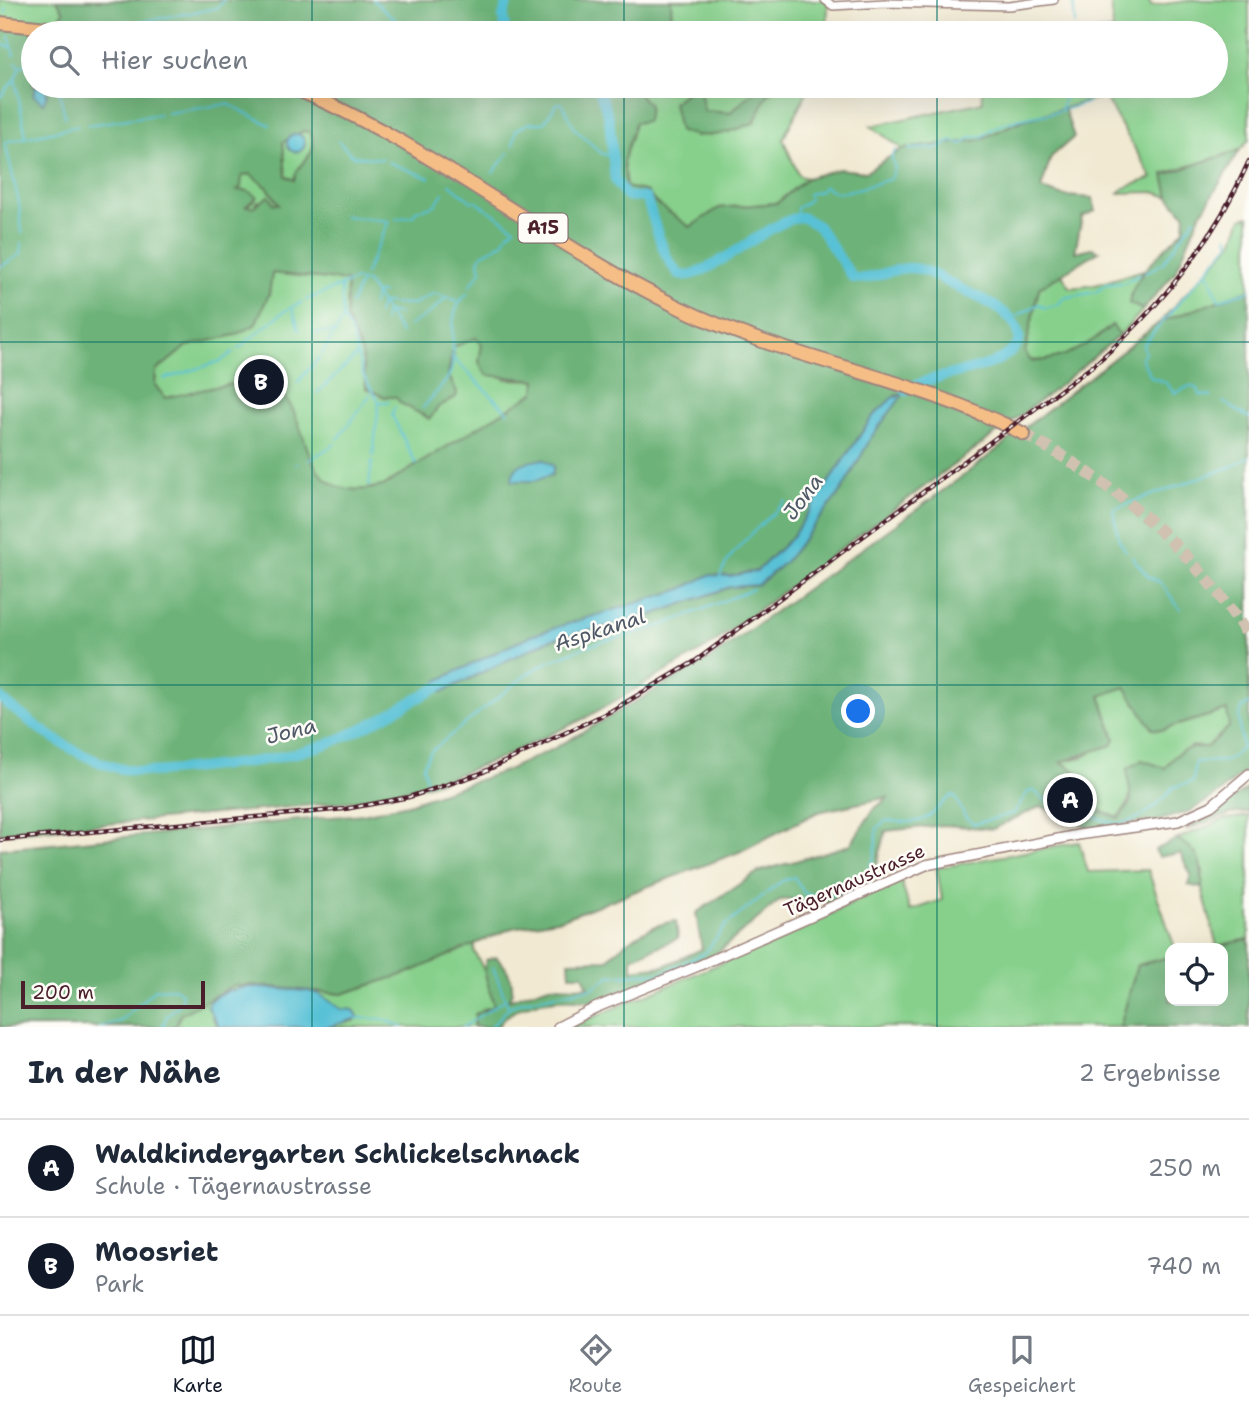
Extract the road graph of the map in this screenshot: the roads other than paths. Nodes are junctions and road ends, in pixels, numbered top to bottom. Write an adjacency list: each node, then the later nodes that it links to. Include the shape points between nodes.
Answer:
1 (825, 0): 2 (street, via 833,6 963,6)
2 (1054, 0)
3 (0, 23): 4 (highway)
4 (21, 25)
5 (314, 98): 6 (highway, A15, via 396,136 669,302 755,337 945,398)
6 (1024, 434)
7 (1249, 774): 8 (street, Tägernaustrasse, via 1211,806 1178,821 946,859 901,873 808,919)
8 (558, 1027)

